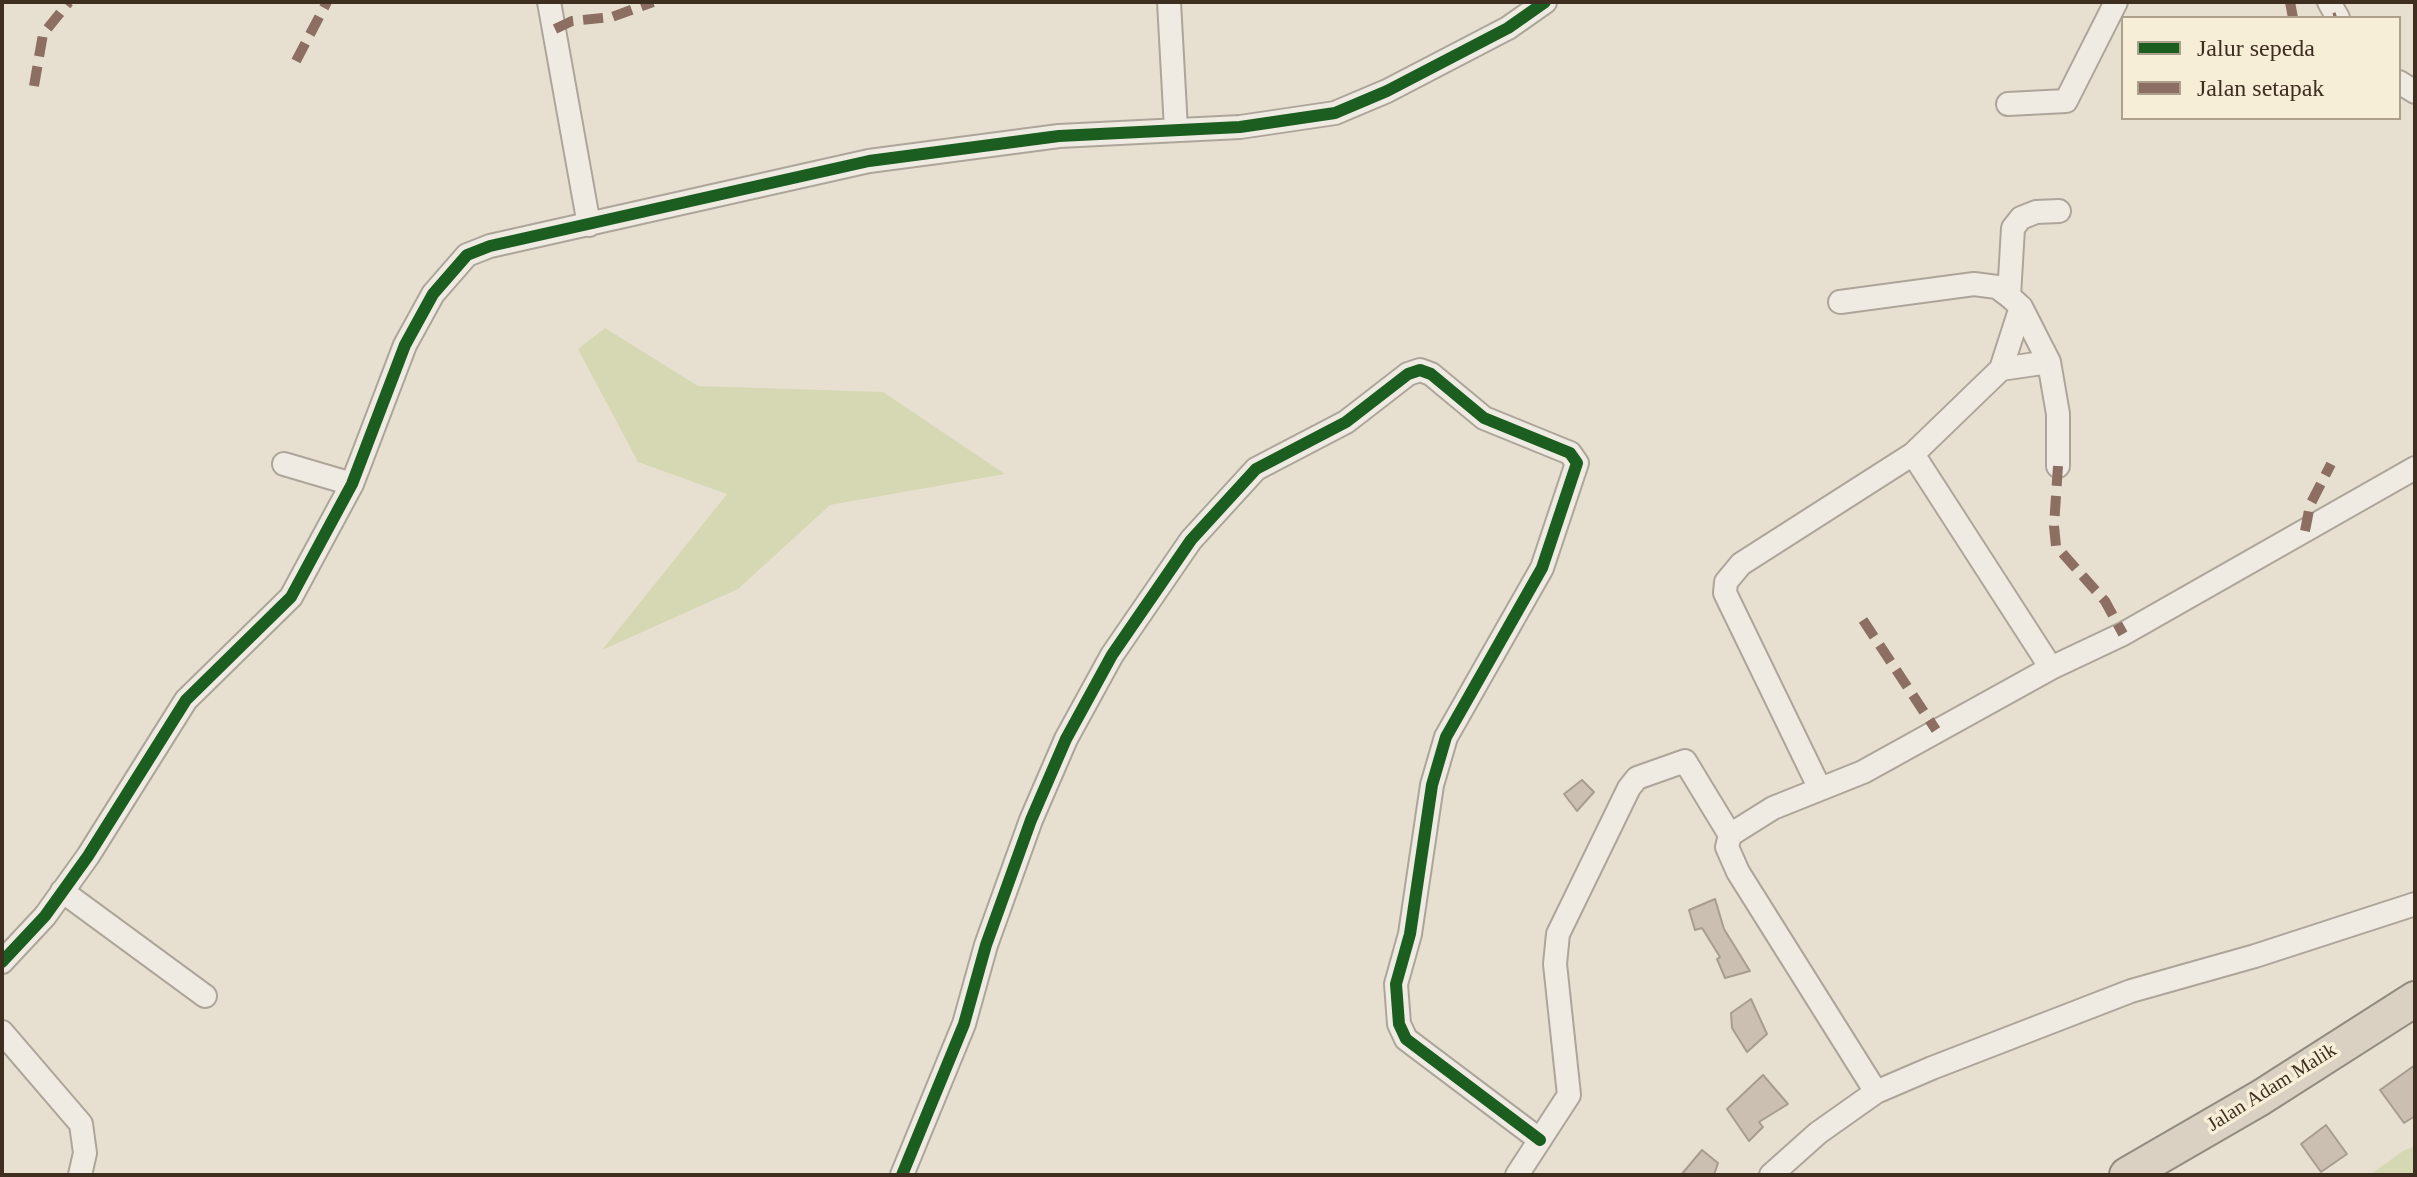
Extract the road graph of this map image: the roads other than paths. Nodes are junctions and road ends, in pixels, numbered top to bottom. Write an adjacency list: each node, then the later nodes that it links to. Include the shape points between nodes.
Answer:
1 (549, 2): 8 (street)
2 (1169, 2): 6 (street)
3 (1545, 2): 6 (street, via 1508,28 1335,113 1240,127)
4 (2116, 2): 5 (street, via 2066,101)
5 (2008, 104)
6 (1176, 129): 8 (street, via 1059,136 869,161)
7 (2059, 211): 10 (street, via 2036,212 2013,228)
8 (589, 225): 17 (street, via 490,246 467,255 450,270 405,345)
9 (1840, 302): 10 (street, via 1974,284 1997,287)
10 (2015, 302): 11 (street); 12 (street)
11 (2049, 362): 12 (street); 15 (street, via 2058,414)
12 (2001, 369): 13 (street)
13 (1913, 454): 18 (street); 19 (street, via 1741,564 1726,582 1725,593)
14 (284, 464): 17 (street)
15 (2058, 466)
16 (2415, 468): 18 (street, via 2123,634)
17 (352, 484): 21 (street, via 291,597 186,700)
18 (2051, 668): 19 (street, via 1863,772)
19 (1820, 789): 20 (street, via 1773,808)
20 (1730, 835): 27 (street, via 1727,847 1738,872); 28 (street, via 1685,761 1637,778 1629,788 1558,934 1555,964 1569,1095)
21 (62, 891): 23 (street); 24 (street)
22 (2415, 904): 27 (street, via 2131,991)
23 (2, 962)
24 (205, 996)
25 (2415, 999): 33 (highway, Jalan Adam Malik)
26 (2, 1032): 29 (street, via 81,1124 85,1153)
27 (1876, 1092): 32 (street)
28 (1540, 1140): 30 (street, via 1406,1039 1396,991 1432,785 1446,737 1542,568 1577,463 1570,453 1484,418 1420,370 1346,422 1256,469 1191,540 1112,655 1066,739 1031,820 964,1024); 31 (street)
29 (80, 1175)
30 (902, 1175)
31 (1517, 1175)
32 (1771, 1175)
33 (2127, 1175)

